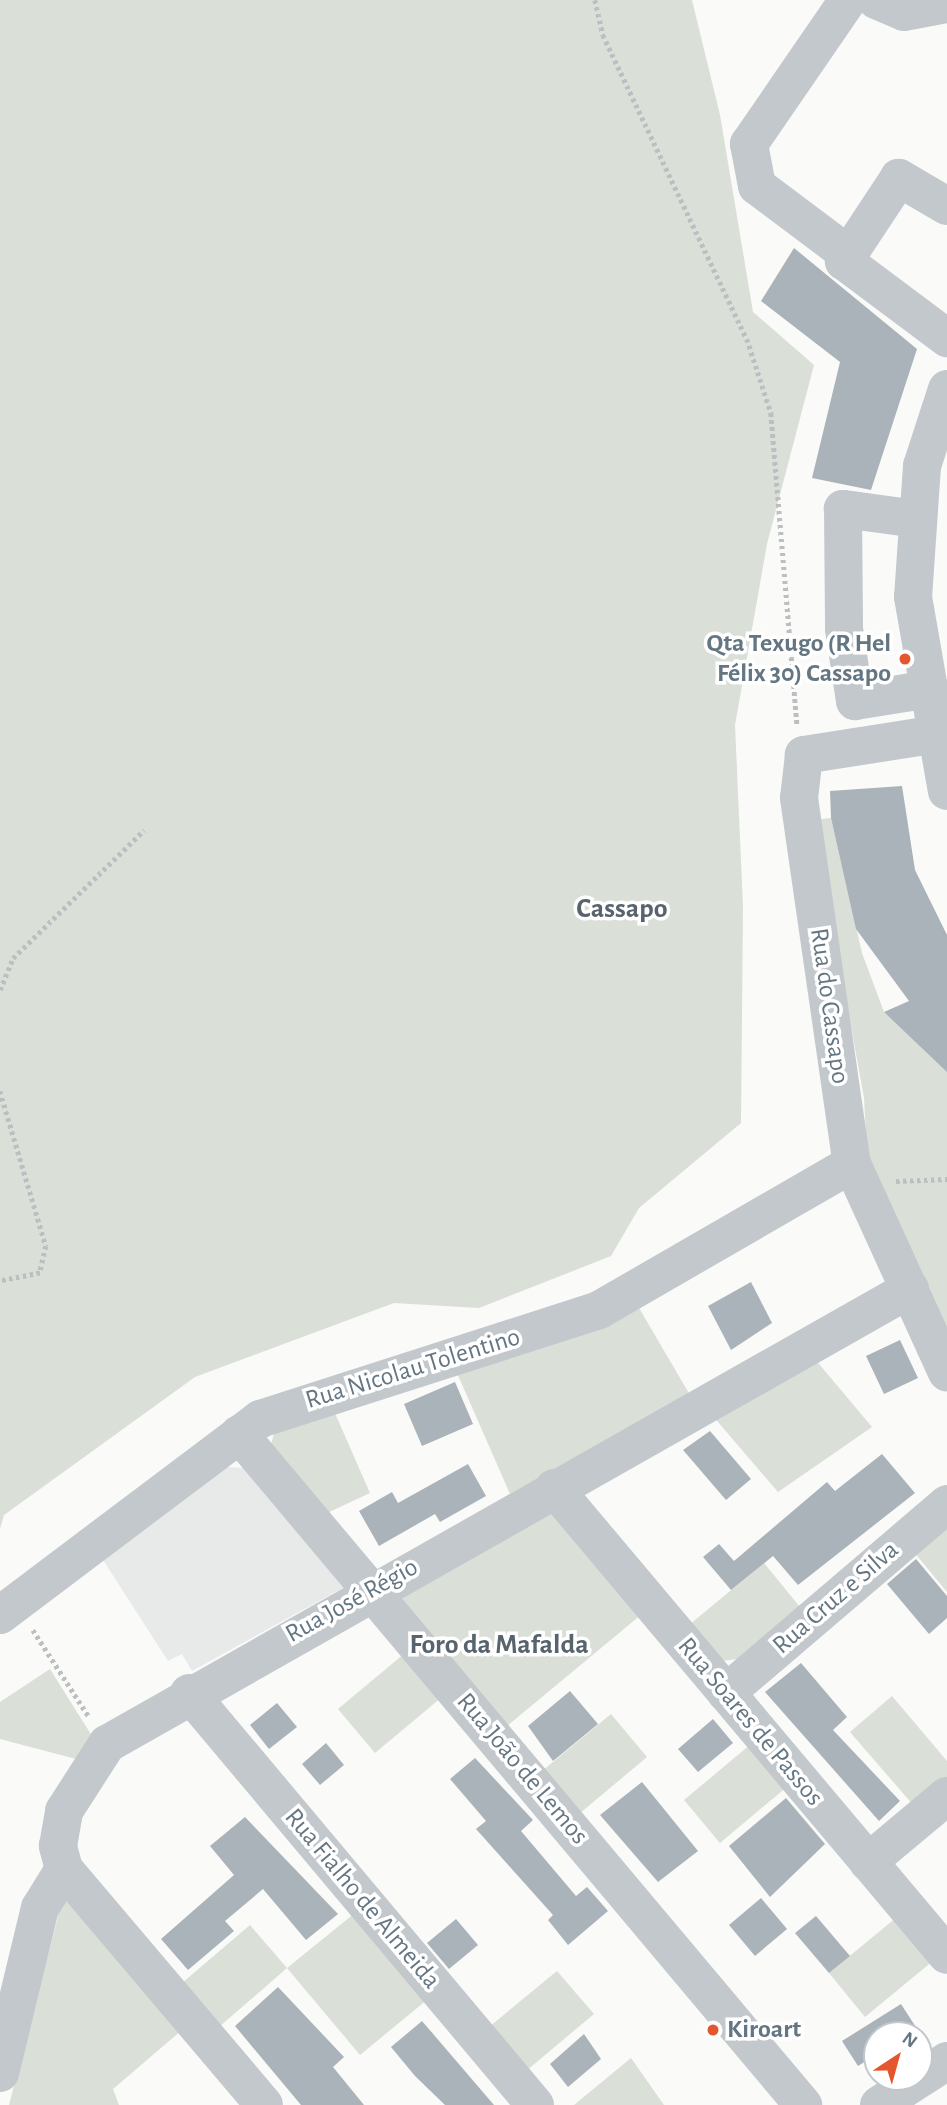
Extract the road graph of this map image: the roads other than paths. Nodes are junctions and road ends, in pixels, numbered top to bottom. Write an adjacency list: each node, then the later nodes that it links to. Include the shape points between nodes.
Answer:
1 (848, 0): 5 (street, via 749,144 757,186)
2 (876, 0): 3 (street, via 905,12)
3 (947, 4)
4 (947, 206): 5 (street, via 899,178)
5 (845, 252): 6 (street, via 849,269)
6 (947, 338)
7 (947, 389): 8 (street, via 922,466)
8 (916, 519): 9 (street, via 913,597); 9 (street, via 843,509 844,629 855,701)
9 (930, 689): 10 (street)
10 (938, 734): 11 (street); 12 (street, Rua do Cassapo, via 804,755 799,799)
11 (947, 791)
12 (856, 1172): 13 (street, Rua do Cassapo); 15 (street, Rua Nicolau Tolentino, via 599,1310 302,1402)
13 (910, 1289): 14 (street, Rua do Cassapo); 16 (street, Rua José Régio)
14 (947, 1372)
15 (239, 1434): 18 (street, Rua João de Lemos); 19 (street, Rua Nicolau Tolentino)
16 (554, 1488): 18 (street, Rua José Régio); 21 (street, Rua Soares de Passos)
17 (947, 1504): 21 (street, Rua Cruz e Silva)
18 (372, 1590): 20 (street, Rua José Régio); 30 (street, Rua João de Lemos)
19 (8, 1609)
20 (189, 1692): 24 (street, Rua José Régio, via 107,1744 64,1811 58,1846); 29 (street, Rua Fialho de Almeida)
21 (726, 1693): 23 (street, Rua Soares de Passos)
22 (947, 1796): 23 (street)
23 (868, 1862): 25 (street, Rua Soares de Passos)
24 (64, 1869): 27 (street, via 40,1908); 28 (street)
25 (947, 1955)
26 (947, 2061): 31 (street)
27 (0, 2073)
28 (264, 2105)
29 (535, 2105)
30 (803, 2105)
31 (879, 2105)

